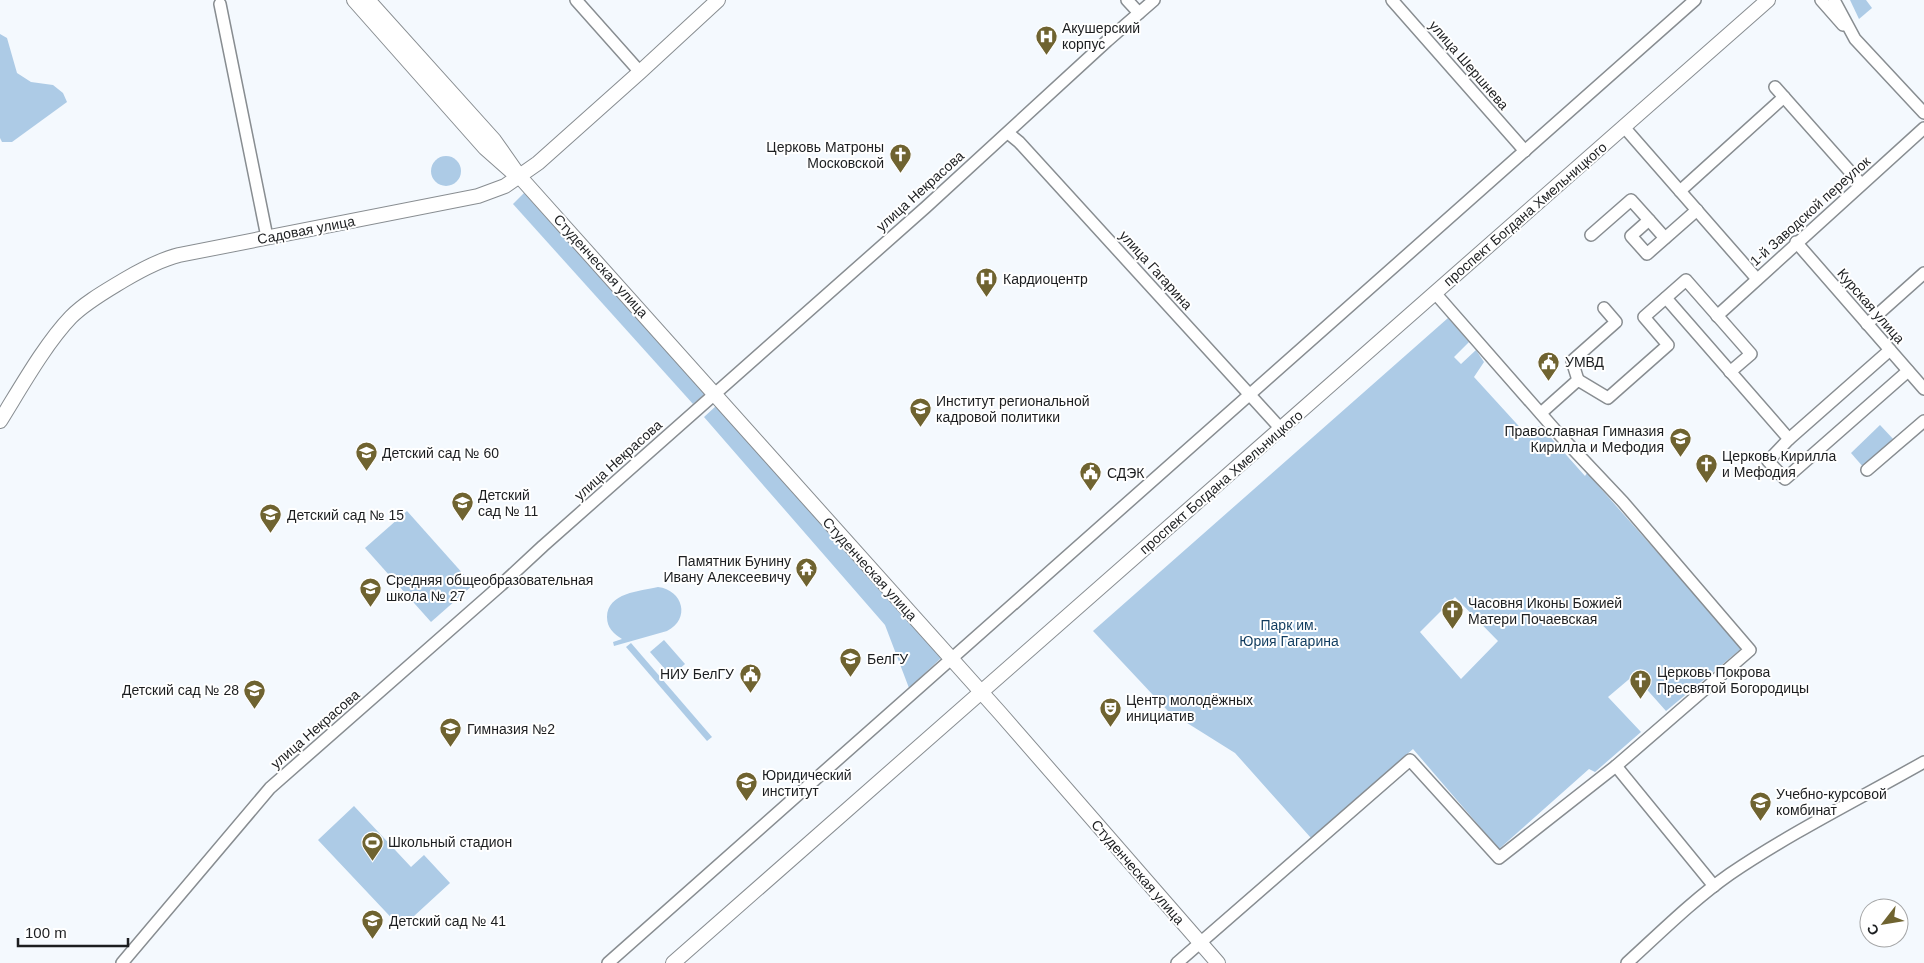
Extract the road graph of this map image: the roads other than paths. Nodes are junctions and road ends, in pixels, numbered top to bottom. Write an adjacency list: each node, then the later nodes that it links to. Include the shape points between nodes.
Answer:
1 (354, 0): 23 (main road, Студенческая улица, via 486,148)
2 (368, 0): 23 (main road, Студенческая улица, via 494,140)
3 (576, 0): 15 (street)
4 (718, 0): 15 (main road, Садовая улица)
5 (1127, 0): 13 (street)
6 (1154, 0): 13 (street, улица Некрасова)
7 (1392, 0): 22 (street, улица Шершнева)
8 (1695, 0): 22 (street)
9 (1768, 0): 19 (main road, проспект Богдана Хмельницкого)
10 (1822, 0): 14 (street)
11 (1834, 0): 14 (street)
12 (220, 4): 29 (street)
13 (1139, 13): 21 (street, улица Некрасова)
14 (1855, 39): 18 (street)
15 (640, 72): 23 (main road, Садовая улица)
16 (1774, 87): 17 (street)
17 (1784, 97): 24 (street); 25 (street)
18 (1924, 113)
19 (1624, 127): 25 (street); 34 (main road, проспект Богдана Хмельницкого)
20 (1924, 128): 24 (street, 1-й Заводской переулок)
21 (1008, 133): 44 (street, улица Некрасова); 45 (street, улица Гагарина)
22 (1525, 151): 45 (street)
23 (520, 177): 29 (main road, Садовая улица, via 478,196); 44 (main road, Студенческая улица)
24 (1861, 184): 31 (street, 1-й Заводской переулок)
25 (1680, 190): 26 (street)
26 (1697, 210): 30 (street); 33 (street)
27 (1649, 220): 28 (street, via 1631,200); 30 (street); 30 (street, via 1631,236 1647,254)
28 (1591, 235)
29 (268, 237): 47 (main road, Садовая улица, via 170,257 86,304 70,318 47,349)
30 (1665, 238)
31 (1796, 242): 33 (street, 1-й Заводской переулок); 38 (street, Курская улица)
32 (1924, 273): 38 (street)
33 (1757, 279): 37 (street, 1-й Заводской переулок)
34 (1435, 293): 46 (street); 49 (main road, проспект Богдана Хмельницкого)
35 (1666, 298): 37 (street, via 1686,280); 41 (street); 42 (street, via 1644,317 1668,345 1608,398)
36 (1604, 308): 42 (street, via 1616,322 1572,361)
37 (1716, 316): 41 (street, via 1751,354)
38 (1867, 324): 39 (street, Курская улица)
39 (1890, 350): 40 (street, Курская улица); 50 (street)
40 (1908, 371): 43 (street, Курская улица); 50 (street, via 1785,479 1768,461)
41 (1730, 372): 50 (street)
42 (1578, 380): 46 (street)
43 (1924, 389)
44 (714, 394): 52 (main road, Студенческая улица); 58 (street, улица Некрасова, via 277,781)
45 (1249, 395): 49 (street, улица Гагарина); 52 (street)
46 (1540, 413): 55 (street, via 1623,502 1750,650)
47 (0, 421)
48 (1924, 421): 51 (street)
49 (1281, 428): 53 (main road, проспект Богдана Хмельницкого)
50 (1789, 439)
51 (1867, 470)
52 (951, 659): 53 (main road, Студенческая улица); 59 (street)
53 (981, 692): 57 (main road, Студенческая улица); 60 (main road, проспект Богдана Хмельницкого)
54 (1924, 762): 56 (street, via 1796,833)
55 (1616, 766): 56 (street); 57 (street, via 1498,858 1410,760)
56 (1714, 886): 63 (street)
57 (1200, 943): 61 (street); 62 (main road, Студенческая улица)
58 (122, 963)
59 (608, 963)
60 (673, 963)
61 (1177, 963)
62 (1218, 963)
63 (1627, 963)

